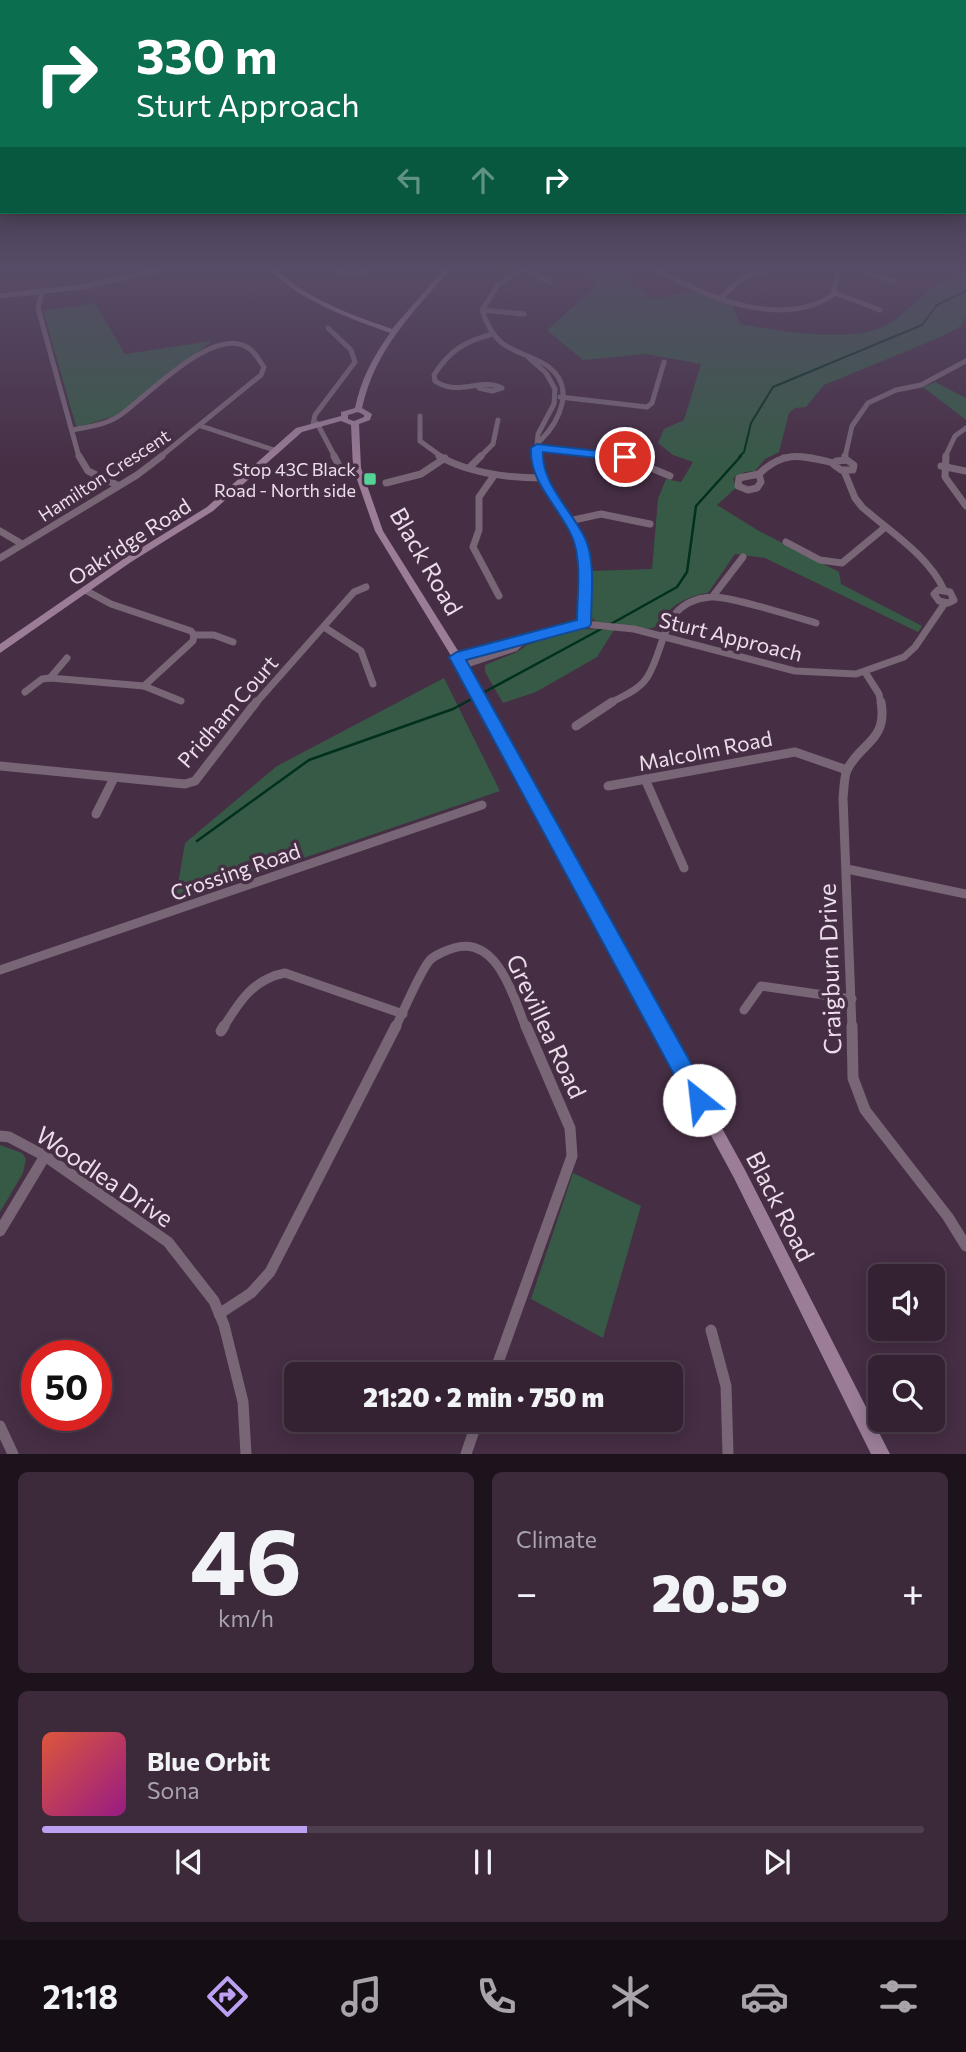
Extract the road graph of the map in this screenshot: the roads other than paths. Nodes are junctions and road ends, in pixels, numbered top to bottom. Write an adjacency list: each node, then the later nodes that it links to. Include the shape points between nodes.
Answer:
1 (46, 337): 20 (street)
2 (337, 337): 17 (street, via 351,350 355,362 315,415)
3 (391, 337): 12 (main road, via 371,365)
4 (485, 337): 9 (street, via 453,348 434,375 445,388)
5 (496, 337): 6 (street)
6 (529, 358): 10 (street, via 551,380); 11 (street, via 556,376)
7 (966, 361): 24 (street, via 921,385 868,403 852,426)
8 (664, 362): 11 (street, via 647,407)
9 (479, 388)
10 (556, 397): 11 (street); 21 (street)
11 (565, 398): 21 (street, via 558,418)
12 (358, 409): 14 (main road, via 349,410); 16 (main road, Black Road, via 368,414)
13 (420, 416): 23 (street, via 420,441)
14 (343, 418): 16 (main road); 17 (main road, Oakridge Road)
15 (498, 420): 26 (street, via 494,444)
16 (355, 423): 62 (main road, Black Road, via 358,468 379,531)
17 (315, 424): 22 (main road, Oakridge Road, via 299,430); 31 (street)
18 (201, 426): 20 (street, Hamilton Crescent, via 261,375 263,363 249,346 214,345 118,417); 22 (street); 36 (street, Hamilton Crescent, via 138,475)
19 (966, 428): 27 (street, via 957,433)
20 (72, 430): 36 (street, via 80,461)
21 (538, 444): 32 (street, via 584,455 617,456); 34 (street, via 536,462)
22 (277, 450): 47 (main road, Oakridge Road, via 210,509)
23 (445, 458): 26 (street); 35 (street, via 421,474)
24 (844, 460): 25 (street); 28 (street, via 855,467)
25 (834, 463): 28 (street); 30 (street, via 787,455 768,462)
26 (470, 467): 33 (street)
27 (941, 467): 29 (street); 37 (street)
28 (844, 471): 40 (street, via 855,498)
29 (966, 471)
30 (759, 474)
31 (344, 475)
32 (670, 476)
33 (493, 477): 34 (street); 49 (street, via 479,497 479,530 473,547)
34 (544, 478): 38 (street)
35 (386, 483)
36 (117, 485): 43 (street, Hamilton Crescent)
37 (966, 506)
38 (569, 521): 39 (street, via 601,514); 55 (street, via 579,540 584,569)
39 (650, 524)
40 (883, 529): 42 (street, via 837,564); 48 (street, via 931,569)
41 (0, 531): 43 (street)
42 (786, 542)
43 (22, 544): 45 (street, Hamilton Crescent)
44 (743, 557): 50 (street)
45 (0, 558)
46 (366, 587): 56 (street, Pridham Court, via 354,592)
47 (85, 590): 57 (street); 60 (main road, Oakridge Road)
48 (944, 590): 51 (street); 53 (street, via 934,594)
49 (499, 596)
50 (713, 596): 54 (street); 58 (street, via 681,606)
51 (955, 598): 52 (street); 53 (street)
52 (966, 601)
53 (945, 603): 63 (street, Sturt Approach, via 904,657)
54 (816, 623)
55 (584, 624): 58 (street, Sturt Approach); 62 (street, Sturt Approach)
56 (324, 626): 65 (street, via 361,651); 72 (street, Pridham Court, via 195,780 185,784)
57 (194, 635): 59 (street, via 214,635); 66 (street)
58 (662, 637): 63 (street, Sturt Approach, via 795,671); 69 (street, via 648,676 637,688)
59 (233, 642)
60 (0, 649)
61 (67, 658): 64 (street)
62 (459, 662): 98 (main road, Black Road, via 739,1173)
63 (865, 672): 71 (street, via 879,694 883,714 877,735)
64 (50, 678): 66 (street); 67 (street)
65 (373, 684)
66 (144, 686): 68 (street)
67 (24, 692)
68 (181, 701)
69 (576, 726)
70 (0, 765): 72 (street, Pridham Court)
71 (847, 770): 73 (street, Malcolm Road, via 795,752); 78 (street, Craigburn Drive, via 843,798)
72 (114, 778): 76 (street)
73 (645, 779): 74 (street, Malcolm Road); 77 (street)
74 (608, 786)
75 (482, 805): 80 (street, Crossing Road)
76 (96, 814)
77 (684, 868)
78 (847, 869): 79 (street); 81 (street, Craigburn Drive)
79 (966, 894)
80 (0, 970)
81 (852, 999): 82 (street, via 761,986); 88 (street, Craigburn Drive, via 853,1078 865,1110)
82 (744, 1010)
83 (402, 1014): 84 (street, via 285,973 274,974 248,990); 89 (street, Grevillea Road, via 270,1272 251,1293); 91 (street, Grevillea Road, via 430,960 457,946 483,950 499,965 570,1128 572,1156)
84 (221, 1031)
85 (0, 1136): 86 (street, Woodlea Drive)
86 (45, 1156): 87 (street); 89 (street, Woodlea Drive, via 168,1242)
87 (0, 1231)
88 (966, 1246)
89 (219, 1314): 95 (street, Woodlea Drive, via 243,1402)
90 (711, 1330): 97 (street, via 726,1386)
91 (499, 1362)
92 (0, 1426): 94 (street)
93 (474, 1432): 96 (street)
94 (13, 1454)
95 (246, 1454)
96 (466, 1454)
97 (728, 1454)
98 (881, 1454)

